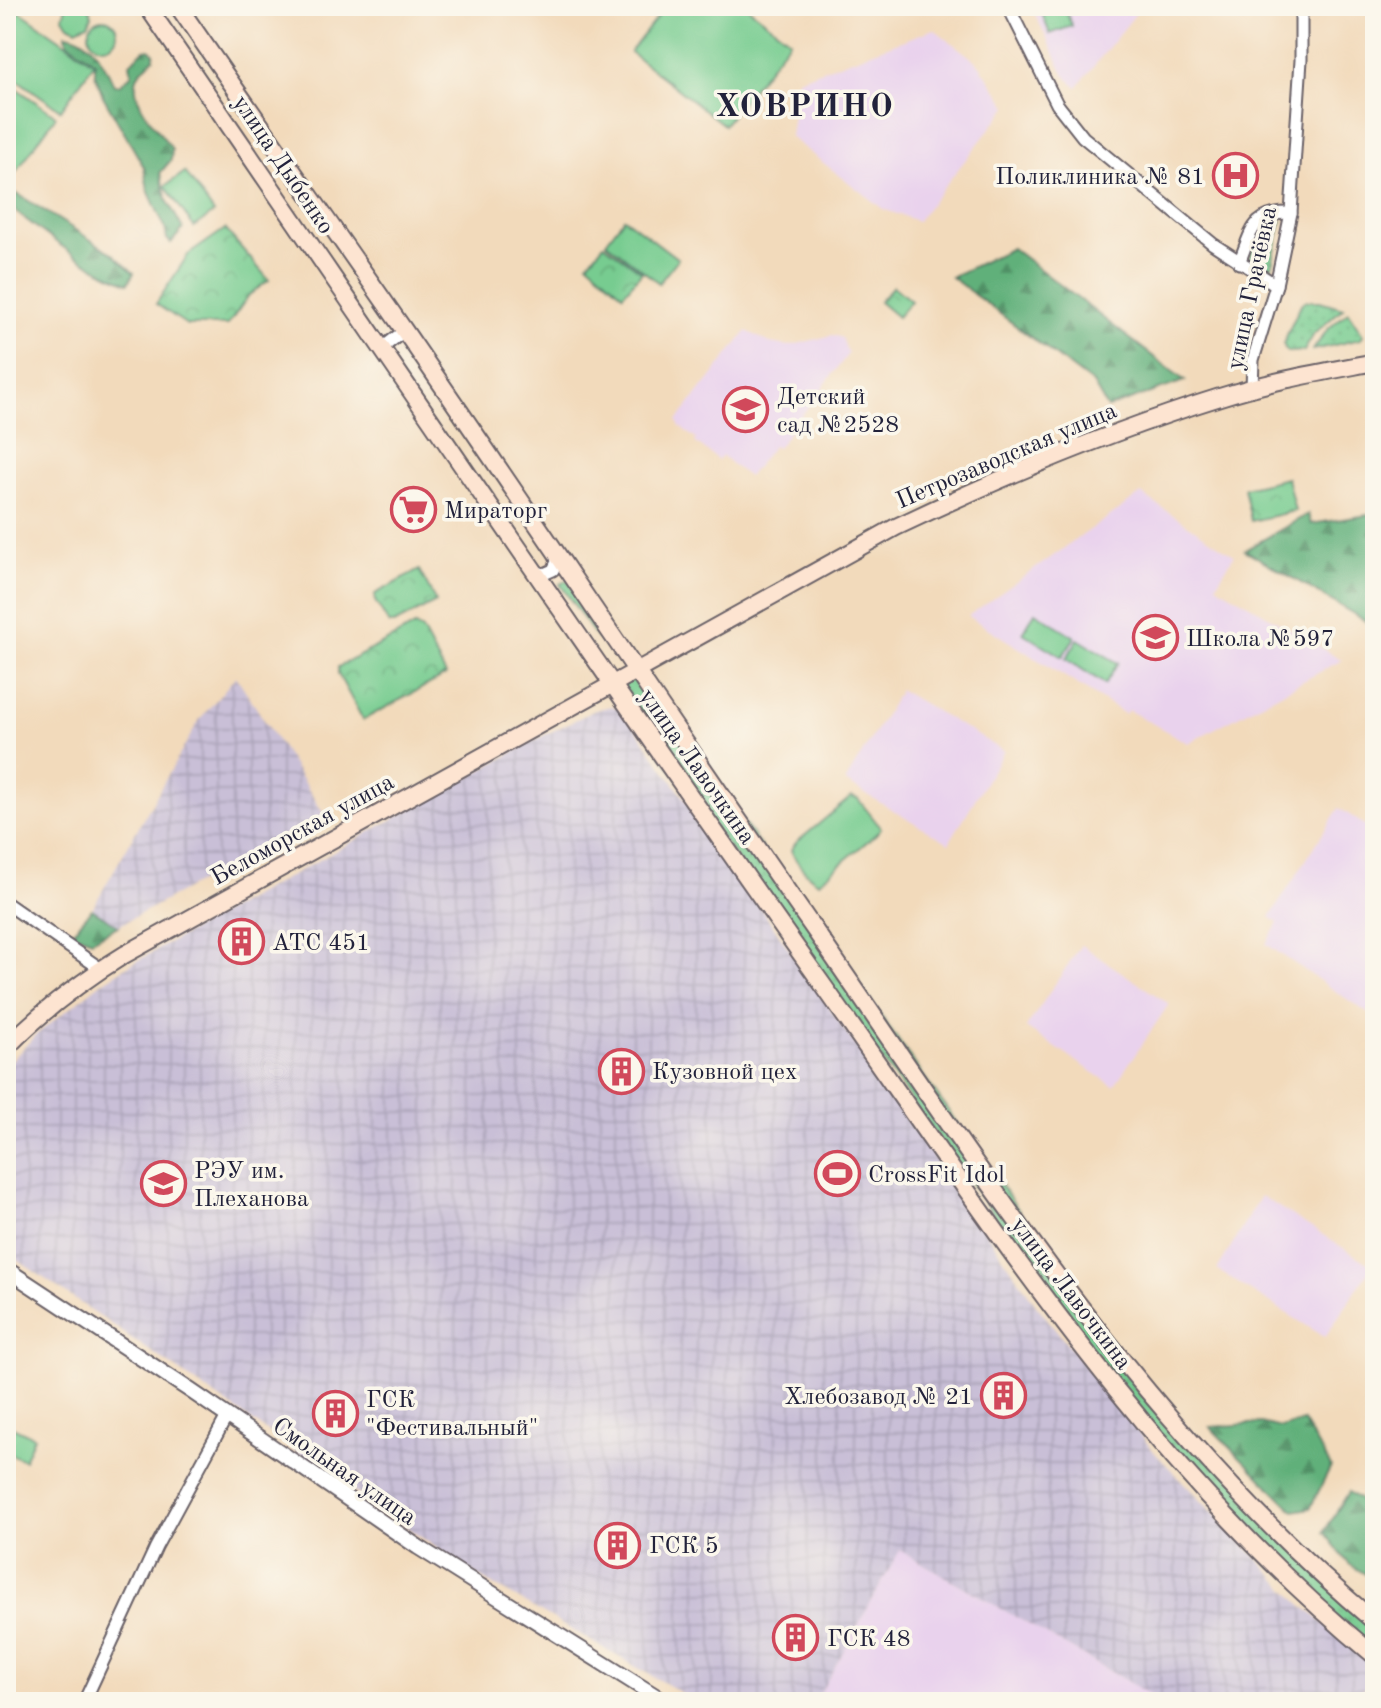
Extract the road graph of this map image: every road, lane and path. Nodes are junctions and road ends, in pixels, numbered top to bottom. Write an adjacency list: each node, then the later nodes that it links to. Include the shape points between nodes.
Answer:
1 (147, 6): 9 (main road, улица Дыбенко)
2 (178, 6): 8 (main road, улица Дыбенко)
3 (1008, 6): 6 (street, via 1057,104 1083,137)
4 (1301, 6): 5 (street, улица Грачёвка)
5 (1291, 213): 6 (street, via 1264,216); 7 (street, улица Грачёвка)
6 (1239, 263): 7 (street)
7 (1276, 285): 11 (street, улица Грачёвка, via 1253,360)
8 (404, 331): 9 (street); 12 (main road, улица Дыбенко)
9 (381, 349): 13 (main road, улица Дыбенко)
10 (1375, 362): 11 (main road, Петрозаводская улица)
11 (1252, 388): 14 (main road, Петрозаводская улица, via 1001,477 896,527)
12 (555, 552): 13 (street, via 553,570 544,574); 14 (main road, улица Дыбенко)
13 (531, 568): 15 (main road, улица Дыбенко)
14 (636, 671): 15 (main road, Беломорская улица); 20 (main road, улица Лавочкина)
15 (611, 685): 17 (main road, Беломорская улица); 21 (main road, улица Лавочкина)
16 (6, 903): 17 (street)
17 (101, 969): 18 (main road, Беломорская улица, via 49,1007)
18 (6, 1048)
19 (6, 1269): 24 (street, Смольная улица)
20 (1083, 1313): 21 (street, via 1086,1322 1081,1329); 22 (main road, улица Лавочкина)
21 (1065, 1327): 23 (main road, улица Лавочкина)
22 (1103, 1338): 23 (street, via 1095,1333 1086,1336); 25 (main road, улица Лавочкина, via 1272,1531)
23 (1084, 1352): 26 (main road, улица Лавочкина, via 1254,1548)
24 (227, 1416): 27 (street, via 156,1547); 28 (street, Смольная улица, via 408,1541)
25 (1375, 1622)
26 (1375, 1656)
27 (84, 1702)
28 (665, 1702)

